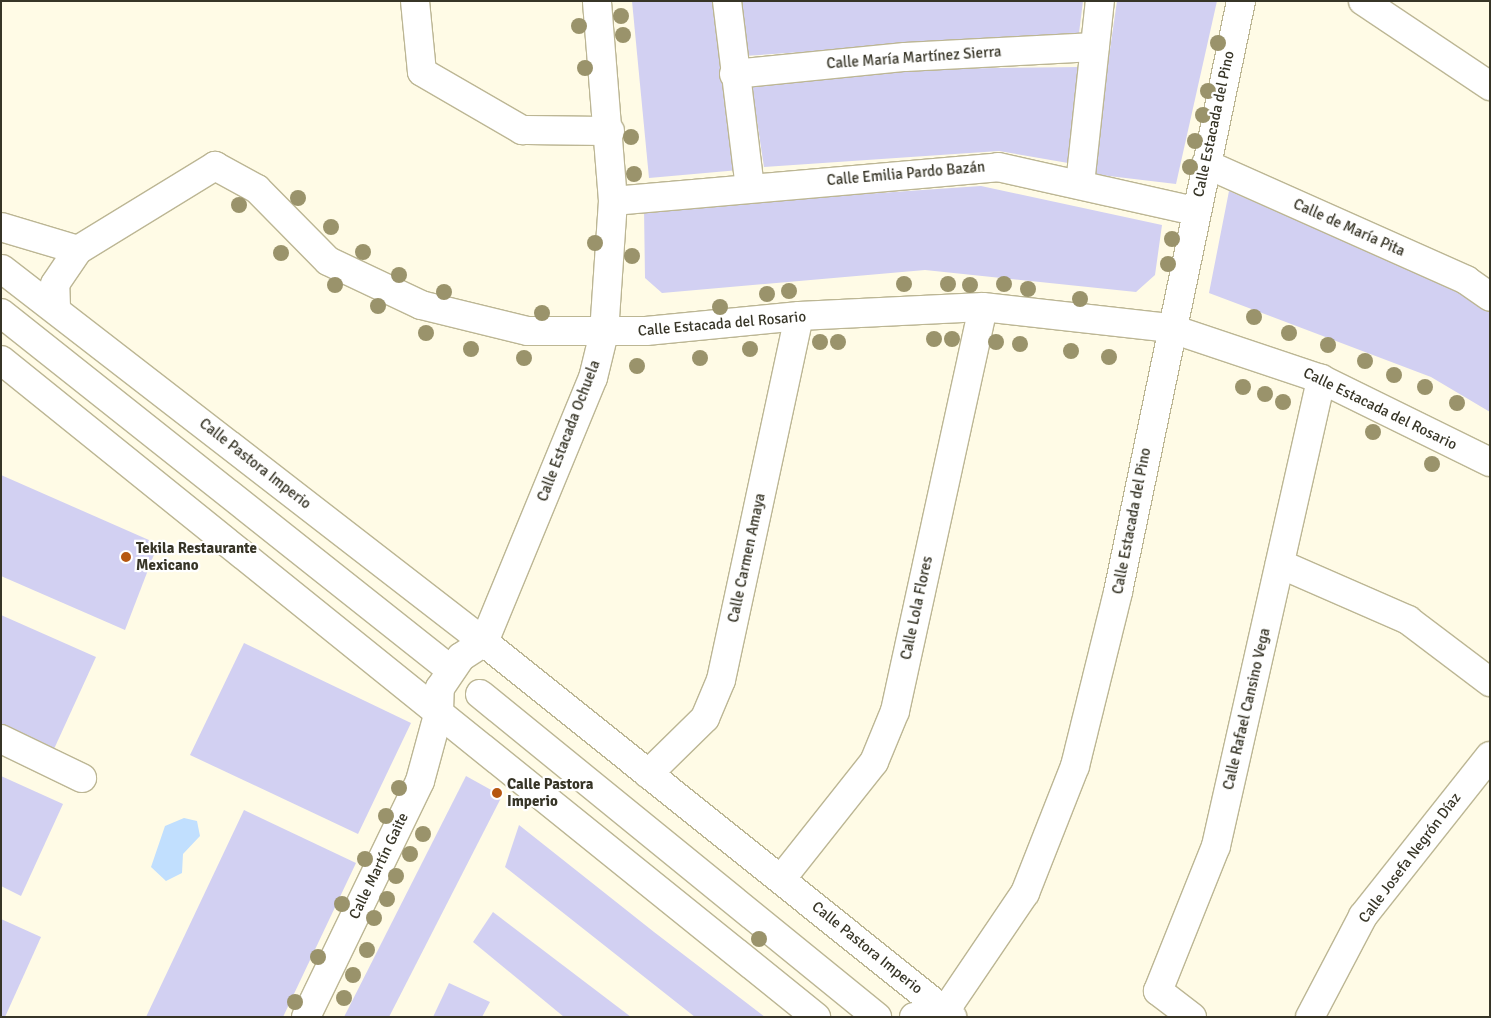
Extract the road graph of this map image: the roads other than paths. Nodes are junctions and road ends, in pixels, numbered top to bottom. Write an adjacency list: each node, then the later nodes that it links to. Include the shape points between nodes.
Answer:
1 (415, 1): 10 (street, via 422,72 522,130)
2 (597, 1): 10 (street, Calle Estacada Ochuela)
3 (727, 1): 8 (street)
4 (1100, 1): 7 (street)
5 (1241, 1): 11 (street, Calle Estacada del Pino)
6 (1363, 1): 9 (street)
7 (1095, 47): 8 (street, Calle María Martínez Sierra, via 905,57); 12 (street)
8 (734, 74): 13 (street)
9 (1490, 86)
10 (610, 131): 14 (street, Calle Estacada Ochuela)
11 (1206, 164): 15 (street, Calle Estacada del Pino); 20 (street, Calle de María Pita, via 1466,280)
12 (1080, 184): 13 (street, Calle Emilia Pardo Bazán, via 998,167); 15 (street, Calle Emilia Pardo Bazán)
13 (750, 187): 14 (street, Calle Emilia Pardo Bazán)
14 (613, 201): 26 (street, Calle Estacada Ochuela)
15 (1196, 211): 25 (street, Calle Estacada del Pino)
16 (1, 227): 18 (street)
17 (1, 236): 19 (street)
18 (78, 250): 21 (street, via 55,284); 26 (street, Calle Estacada del Rosario, via 215,166 257,190 328,261 421,305 528,331)
19 (2, 270): 21 (street, Calle Pastora Imperio)
20 (1490, 297)
21 (56, 307): 31 (street, Calle Pastora Imperio)
22 (983, 307): 24 (street, Calle Estacada del Rosario); 25 (street, Calle Estacada del Rosario); 40 (street, Calle Lola Flores, via 895,711 874,762)
23 (1, 313): 32 (street)
24 (799, 316): 26 (street, Calle Estacada del Rosario); 38 (street, Calle Carmen Amaya, via 721,680 705,718)
25 (1169, 328): 28 (street, Calle Estacada del Rosario); 41 (street, Calle Estacada del Pino, via 1118,592 1075,766 1025,893)
26 (604, 333): 31 (street, Calle Estacada Ochuela, via 593,378)
27 (1, 360): 35 (street)
28 (1322, 379): 29 (street, Calle Estacada del Rosario); 30 (street, Calle Rafael Cansino Vega)
29 (1490, 462)
30 (1280, 564): 33 (street, via 1408,620); 46 (street, Calle Rafael Cansino Vega, via 1216,846 1158,991)
31 (484, 642): 32 (street, Calle Martín Gaite, via 460,657); 34 (street, via 491,674); 38 (street, Calle Pastora Imperio)
32 (451, 670): 35 (street, Calle Martín Gaite, via 440,688)
33 (1490, 682)
34 (480, 694): 35 (street, via 468,712); 44 (street)
35 (439, 711): 42 (street, Calle Martín Gaite, via 420,781); 43 (street)
36 (1, 739): 39 (street)
37 (1490, 756): 47 (street, Calle Josefa Negrón Díaz, via 1363,916)
38 (648, 774): 40 (street, Calle Pastora Imperio)
39 (82, 778)
40 (782, 878): 41 (street, Calle Pastora Imperio)
41 (947, 1015): 45 (street)
42 (306, 1017)
43 (816, 1017)
44 (877, 1017)
45 (914, 1017)
46 (1192, 1017)
47 (1310, 1017)

